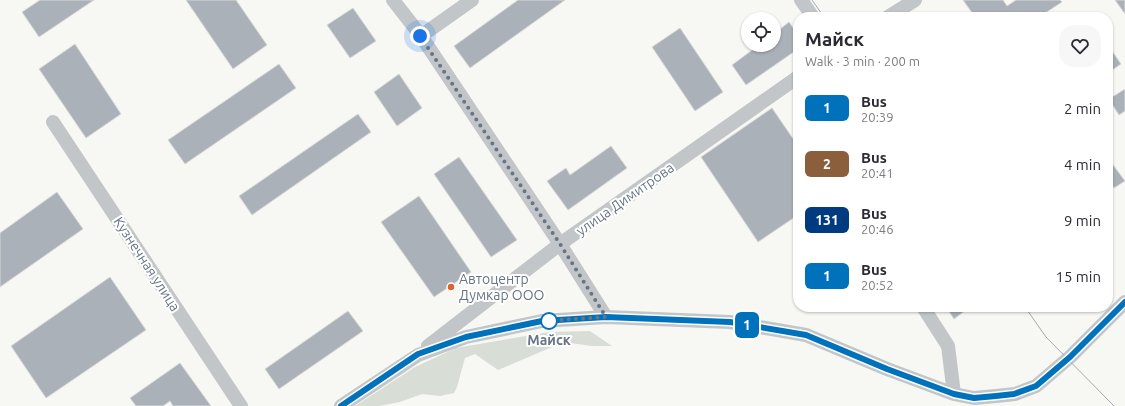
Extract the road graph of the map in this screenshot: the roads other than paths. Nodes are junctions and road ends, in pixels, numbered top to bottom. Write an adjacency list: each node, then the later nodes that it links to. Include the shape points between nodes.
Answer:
1 (393, 0): 7 (street)
2 (472, 0): 7 (street)
3 (801, 0): 5 (street)
4 (914, 0): 6 (street)
5 (809, 12)
6 (896, 12)
7 (420, 36): 10 (street)
8 (793, 81): 10 (street, улица Димитрова)
9 (53, 122): 17 (street, Кузнечная улица)
10 (560, 244): 13 (street); 14 (street, улица Димитрова)
11 (1125, 302): 16 (street, via 1070,357 1036,386)
12 (926, 312): 15 (street, via 948,346)
13 (606, 317): 14 (street, via 534,323 466,337); 15 (street, via 730,322 806,335)
14 (418, 354): 18 (street)
15 (954, 394): 16 (street)
16 (998, 401)
17 (241, 406)
18 (341, 406)

